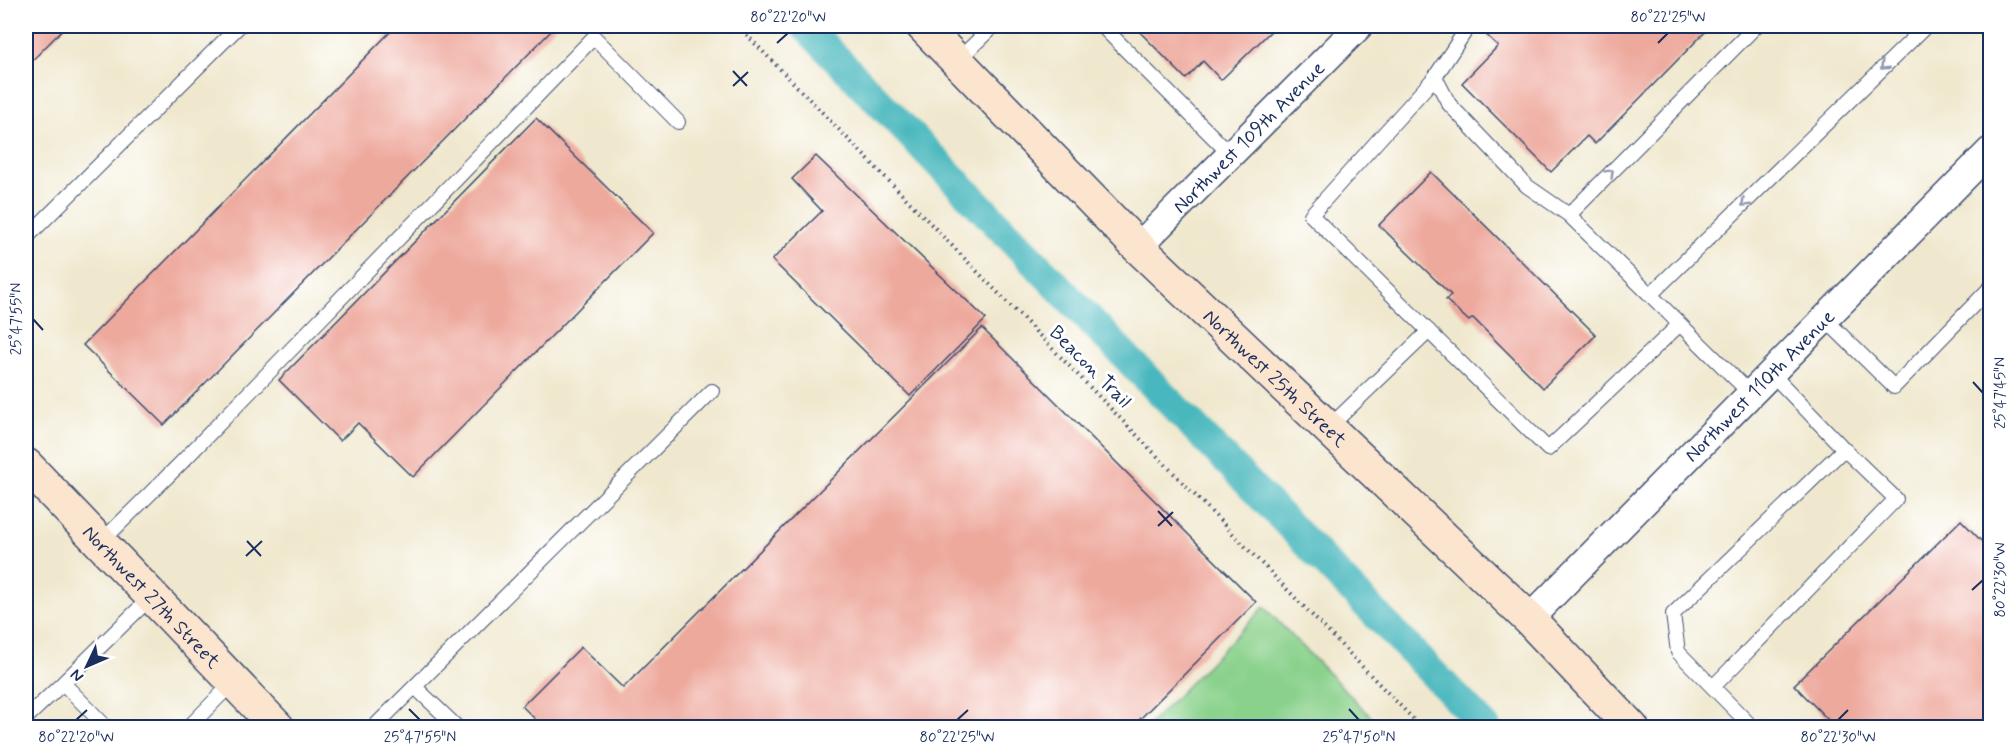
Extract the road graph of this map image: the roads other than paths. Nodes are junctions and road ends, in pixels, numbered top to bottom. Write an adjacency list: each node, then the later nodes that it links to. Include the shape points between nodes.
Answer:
1 (239, 26): 15 (lane)
2 (923, 26): 9 (main road, Northwest 25th Street)
3 (993, 26): 9 (lane)
4 (1102, 26): 13 (lane)
5 (1467, 26): 10 (lane)
6 (1756, 26): 14 (lane, one-way to 6)
7 (1926, 26): 18 (lane, one-way to 18)
8 (1352, 28): 13 (street, Northwest 109th Avenue)
9 (957, 61): 16 (main road, Northwest 25th Street)
10 (1435, 77): 14 (lane, via 1449,104 1527,186); 21 (lane, via 1311,215)
11 (678, 122): 28 (lane, via 594,37)
12 (1990, 150): 19 (street, Northwest 110th Avenue)
13 (1231, 155): 16 (street, Northwest 109th Avenue)
14 (1569, 215): 18 (lane)
15 (26, 238)
16 (1138, 247): 25 (main road, Northwest 25th Street)
17 (1990, 288): 19 (lane, via 1894,387)
18 (1650, 295): 20 (lane)
19 (1825, 319): 22 (street, Northwest 110th Avenue)
20 (1680, 324): 21 (lane, via 1548,449); 24 (lane)
21 (1429, 331): 25 (lane)
22 (1771, 374): 24 (street, Northwest 110th Avenue); 26 (lane)
23 (712, 391): 33 (lane)
24 (1751, 394): 30 (street, Northwest 110th Avenue)
25 (1327, 429): 30 (main road, Northwest 25th Street)
26 (1844, 448): 34 (lane, via 1673,614 1678,652); 34 (lane, via 1896,500)
27 (26, 465): 28 (main road, Northwest 27th Street)
28 (101, 542): 29 (main road, Northwest 27th Street)
29 (152, 596): 31 (main road, Northwest 27th Street); 32 (lane)
30 (1529, 620): 41 (main road, Northwest 25th Street)
31 (234, 681): 37 (lane); 38 (main road, Northwest 27th Street)
32 (63, 683): 35 (lane); 36 (lane)
33 (415, 687): 39 (lane); 40 (lane)
34 (1713, 687): 42 (lane)
35 (26, 718)
36 (107, 728)
37 (188, 728)
38 (278, 728)
39 (373, 728)
40 (458, 728)
41 (1632, 728)
42 (1753, 728)

